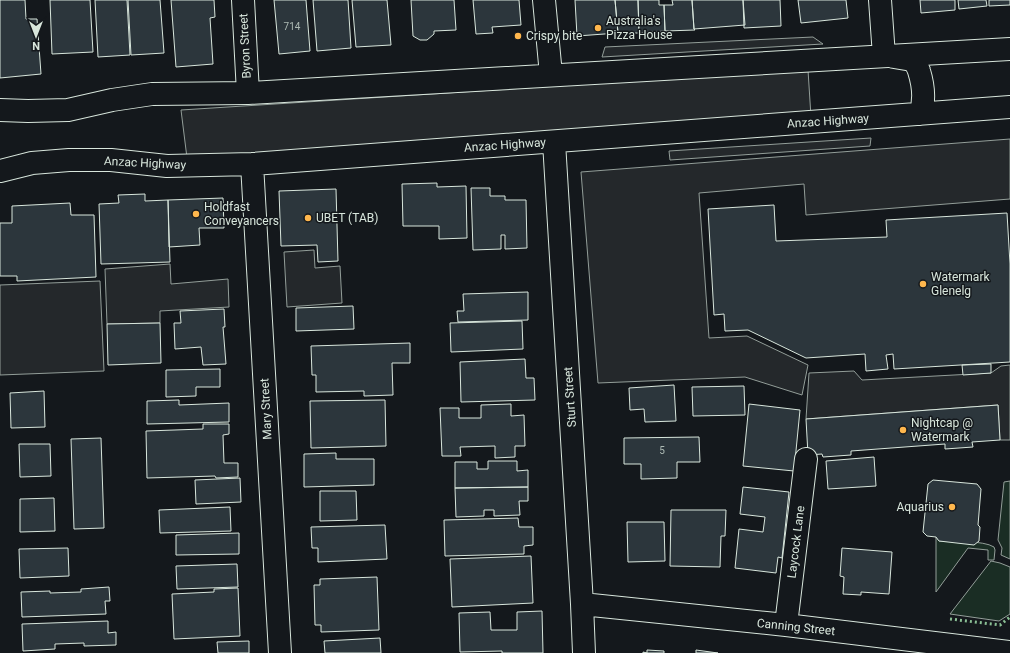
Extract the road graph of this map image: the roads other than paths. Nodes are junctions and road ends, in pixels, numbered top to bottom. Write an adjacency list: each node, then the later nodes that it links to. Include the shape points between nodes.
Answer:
1 (243, 0): 8 (street, Byron Street)
2 (544, 0): 7 (street)
3 (880, 0): 5 (street)
4 (1010, 49): 5 (street)
5 (890, 56): 6 (street, via 970,52); 7 (street); 11 (street, via 912,60 919,69 922,92)
6 (1010, 62)
7 (551, 75): 8 (street)
8 (248, 93): 10 (street, via 152,94 68,110)
9 (1010, 107): 11 (street, Anzac Highway)
10 (0, 110)
11 (920, 114): 12 (street, Anzac Highway)
12 (554, 142): 13 (street, Anzac Highway); 16 (street, Sturt Street)
13 (252, 164): 14 (street, Anzac Highway, via 167,166 112,160 69,160 32,163); 19 (street, Mary Street)
14 (0, 171)
15 (806, 459): 17 (street, Laycock Lane)
16 (582, 604): 17 (street, Canning Street); 20 (street, Sturt Street)
17 (786, 625): 18 (street, Canning Street)
18 (1010, 652)
19 (280, 653)
20 (584, 653)

